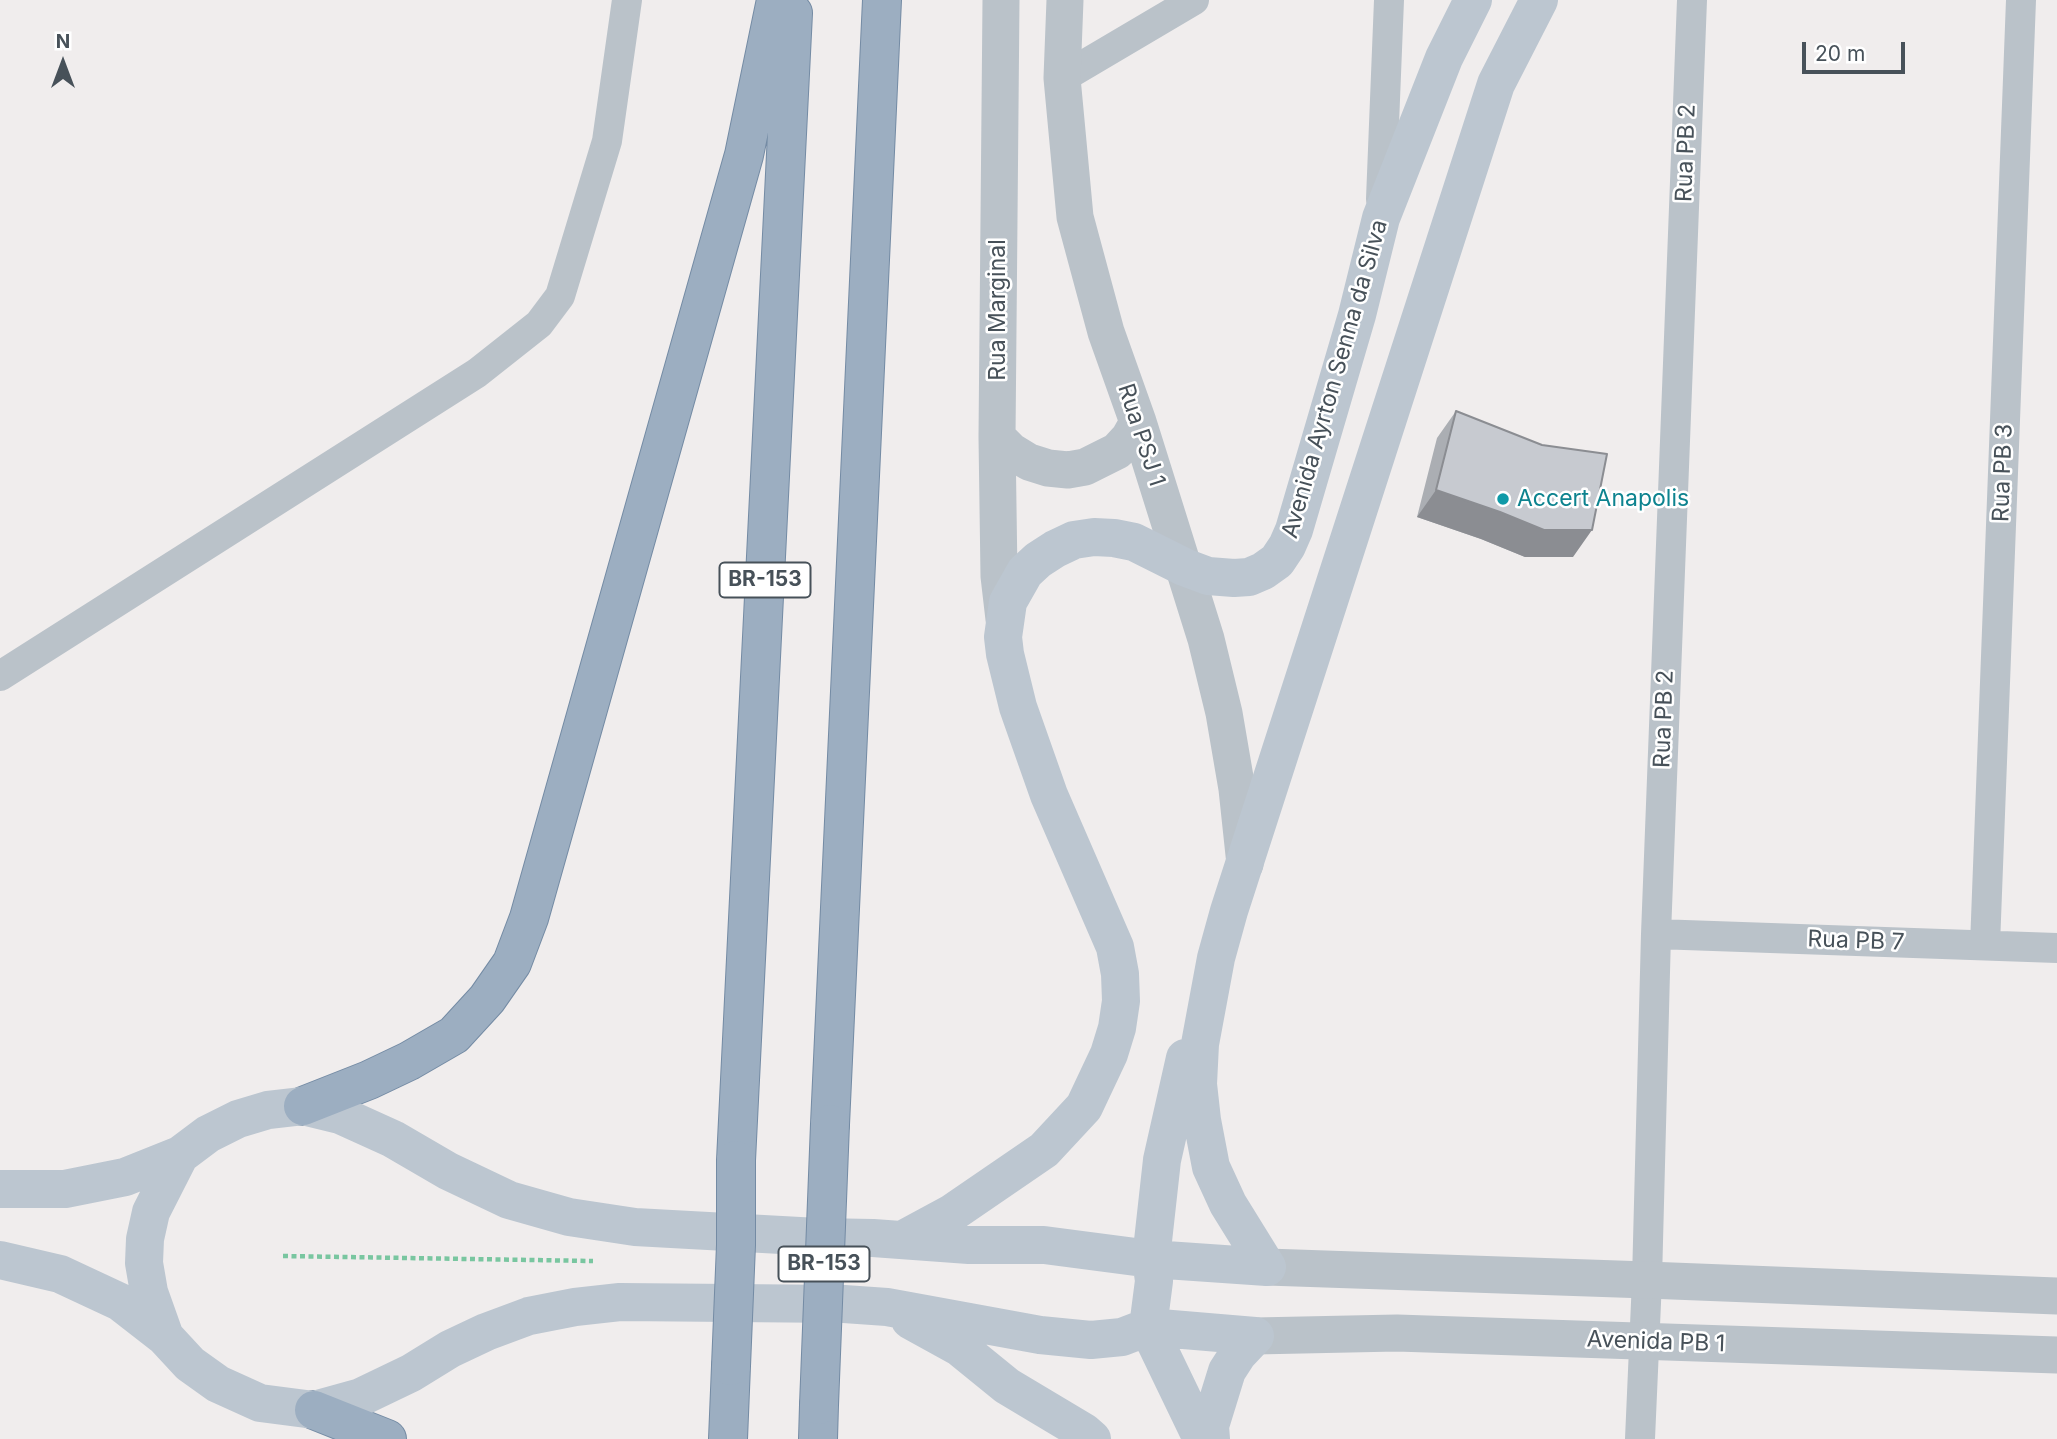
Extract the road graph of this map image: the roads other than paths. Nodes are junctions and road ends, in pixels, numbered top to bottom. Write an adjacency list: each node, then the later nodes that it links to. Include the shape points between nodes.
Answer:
1 (627, 0): 19 (street, via 607,141 560,296 539,324 477,373)
2 (776, 0): 25 (highway, via 744,155 529,918 512,963 454,1035 369,1080)
3 (793, 0): 43 (highway, BR-153, bridge, via 736,1160)
4 (882, 0): 41 (highway, BR-153, bridge)
5 (1001, 0): 16 (street, Rua Marginal)
6 (1065, 0): 13 (street, Rua PSJ 1)
7 (1194, 0): 13 (street)
8 (1389, 0): 14 (street)
9 (1473, 0): 14 (main road, Avenida Ayrton Senna da Silva, via 1444,58)
10 (1539, 0): 20 (main road, via 1496,84)
11 (1692, 0): 21 (street, Rua PB 2)
12 (2021, 0): 22 (street, Rua PB 3)
13 (1062, 78): 15 (street, Rua PSJ 1, via 1075,217 1106,332)
14 (1381, 218): 17 (main road, Avenida Ayrton Senna da Silva, via 1357,315 1287,546 1277,561 1249,577 1208,576)
15 (1138, 422): 16 (street, via 1116,451 1068,470 1029,462); 17 (street, Rua PSJ 1)
16 (998, 437): 18 (street, Rua Marginal, via 999,576)
17 (1184, 567): 18 (main road, Avenida Ayrton Senna da Silva, via 1134,542 1104,537 1074,540 1055,548 1025,572); 20 (street, Rua PSJ 1, via 1224,713)
18 (1004, 619): 28 (main road, Avenida Ayrton Senna da Silva, via 1005,654 1028,740 1115,947 1121,1001 1117,1028 1084,1107 1044,1150 952,1213)
19 (0, 676)
20 (1245, 866): 24 (main road)
21 (1656, 934): 22 (street, Rua PB 7); 32 (street, Rua PB 2)
22 (1985, 945): 23 (street, Rua PB 7)
23 (2057, 948)
24 (1212, 979): 29 (main road, via 1184,1059 1162,1160); 31 (main road, via 1198,1084 1210,1167)
25 (303, 1106): 26 (main road, via 238,1119); 28 (main road, via 340,1115 393,1139 509,1200 569,1217 635,1227)
26 (180, 1154): 27 (main road, via 125,1177 65,1189); 37 (main road, via 151,1212 145,1239 149,1292)
27 (0, 1189)
28 (902, 1240): 29 (main road, via 1044,1245)
29 (1151, 1259): 31 (main road); 35 (main road, via 1154,1281)
30 (0, 1260): 37 (main road, via 72,1279 120,1302)
31 (1267, 1267): 32 (street)
32 (1647, 1280): 33 (street); 38 (street, Rua PB 2)
33 (2057, 1296)
34 (887, 1307): 35 (main road, via 1091,1340 1122,1337); 40 (main road, via 620,1302 575,1307 528,1316 486,1332 361,1397); 44 (main road, via 959,1348)
35 (1148, 1327): 36 (main road); 45 (main road)
36 (1255, 1336): 38 (street, Avenida PB 1, via 1397,1332); 46 (main road, via 1227,1371 1210,1426)
37 (165, 1337): 40 (main road, via 190,1364 218,1384 260,1403)
38 (1643, 1341): 39 (street, Avenida PB 1); 47 (street, Rua PB 2)
39 (2057, 1355)
40 (314, 1410): 42 (highway)
41 (818, 1422)
42 (387, 1439)
43 (728, 1439)
44 (1092, 1439)
45 (1202, 1439)
46 (1212, 1439)
47 (1640, 1439)

